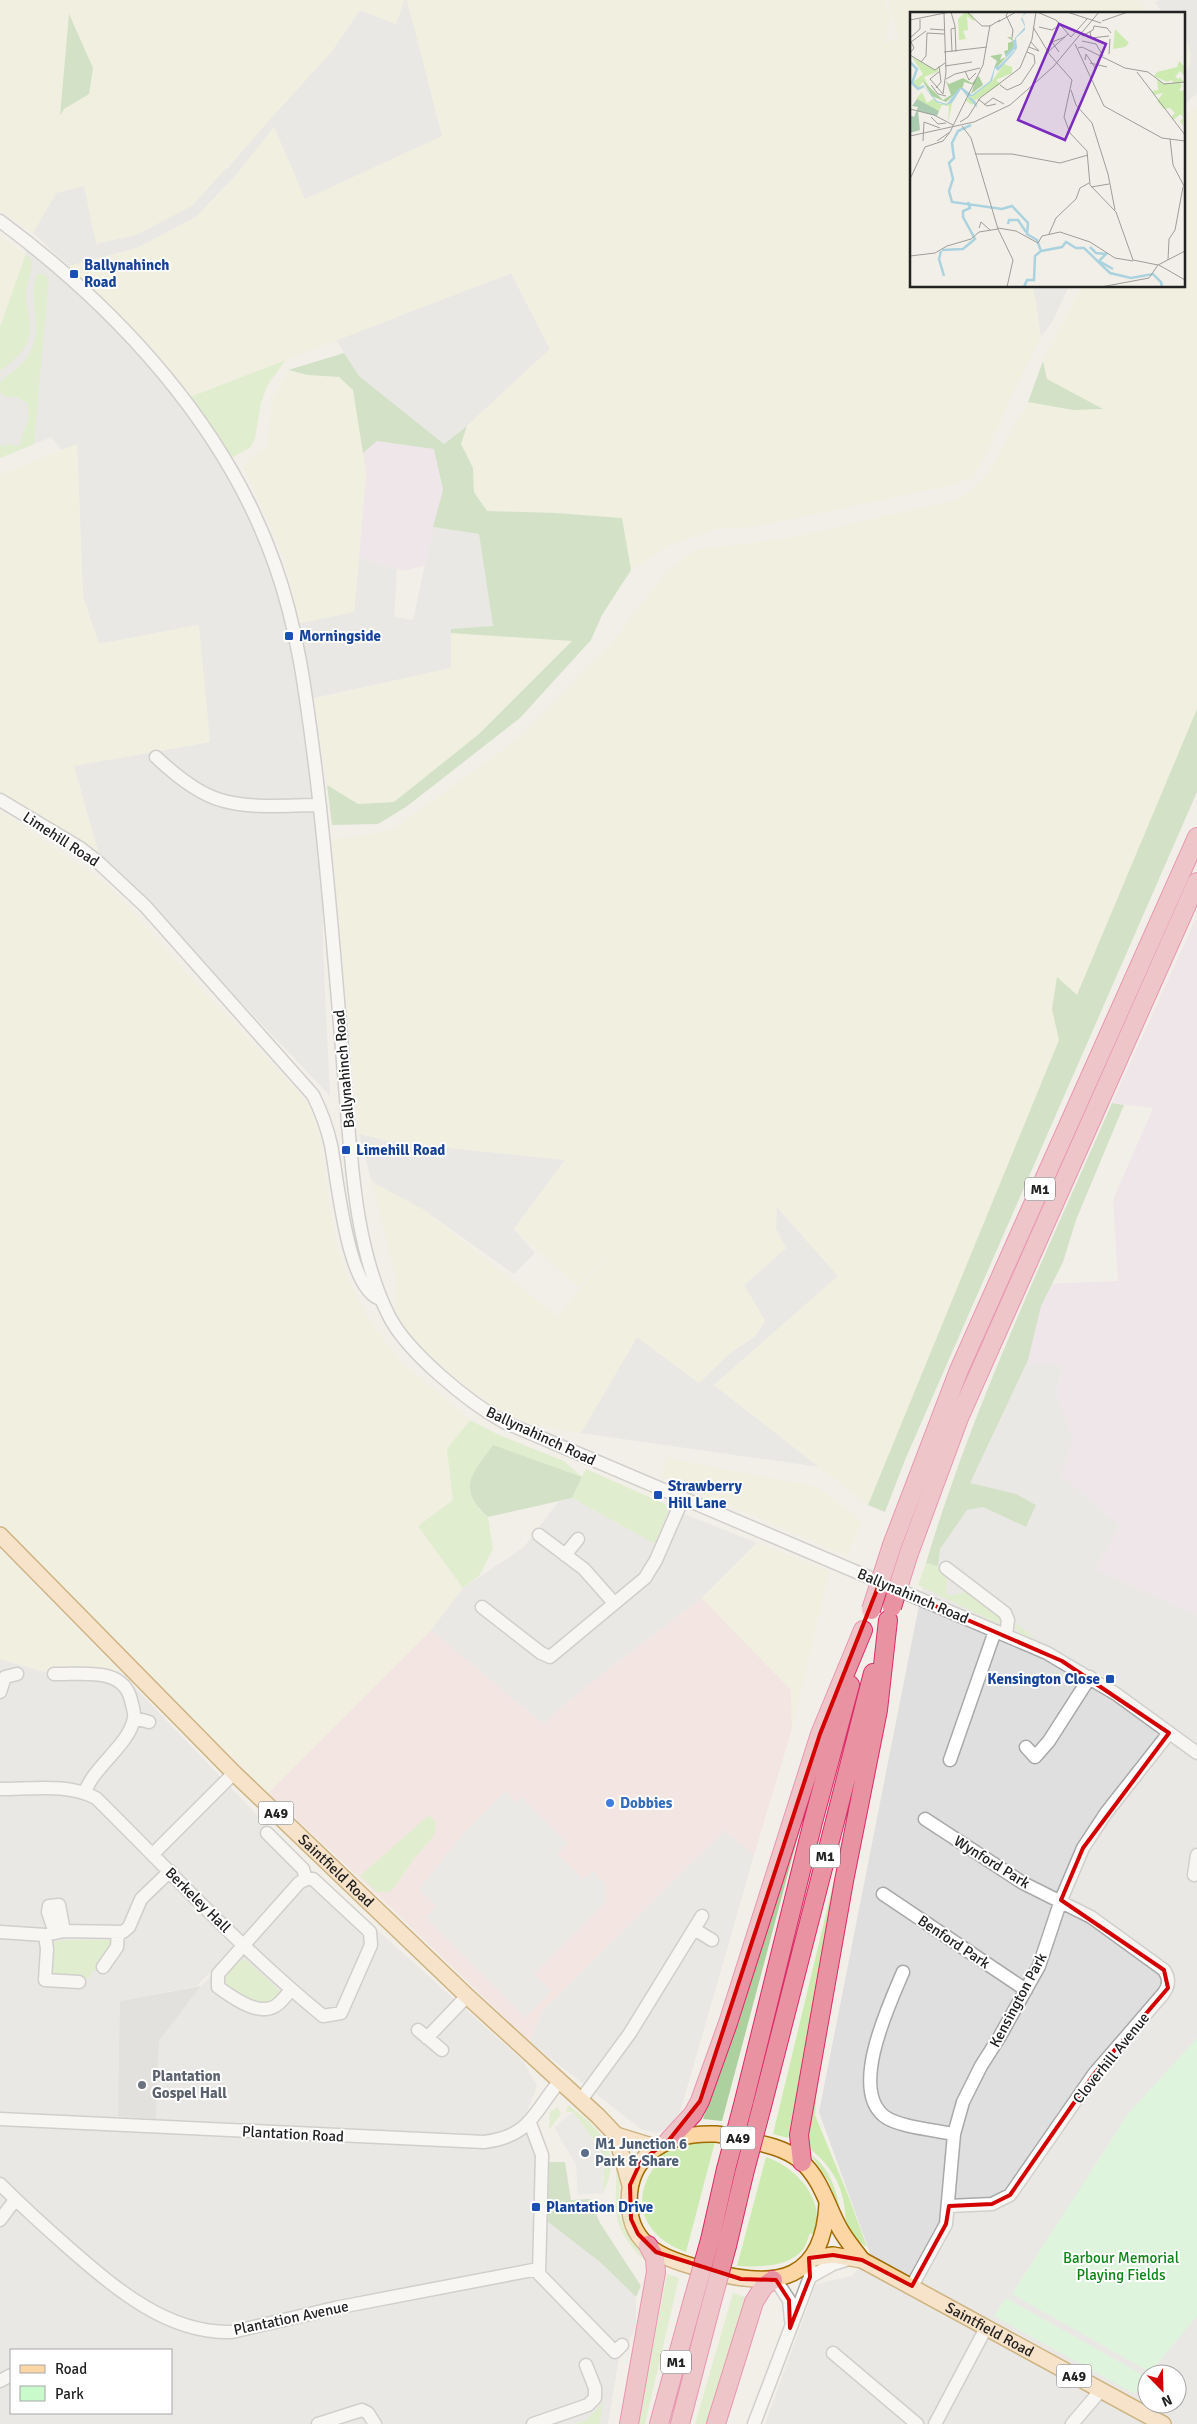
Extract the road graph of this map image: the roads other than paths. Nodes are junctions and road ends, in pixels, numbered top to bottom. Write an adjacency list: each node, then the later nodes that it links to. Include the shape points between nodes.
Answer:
1 (0, 221): 4 (street, Ballynahinch Road, via 75,281 144,352 187,406 228,466 263,532 288,607 306,694)
2 (156, 757): 4 (street, via 169,770 222,800)
3 (0, 800): 7 (street, Limehill Road, via 98,862 144,906 313,1095 327,1128 340,1205 354,1261 370,1294)
4 (320, 805): 7 (street, Ballynahinch Road, via 354,1180 365,1251)
5 (1197, 837): 17 (highway, M1, bridge, via 959,1370)
6 (1197, 882): 16 (highway, M1, bridge, via 959,1418)
7 (381, 1299): 8 (street, Ballynahinch Road, via 391,1321 409,1344 488,1413 520,1430)
8 (683, 1498): 14 (street, via 645,1578); 18 (street, Ballynahinch Road)
9 (0, 1535): 29 (main road, Saintfield Road / A49)
10 (539, 1535): 12 (street)
11 (578, 1539): 12 (street)
12 (565, 1555): 14 (street, via 584,1570)
13 (946, 1568): 18 (street, Ballynahinch Road, via 1005,1613 1008,1620)
14 (614, 1603): 15 (street, via 550,1657)
15 (482, 1607)
16 (890, 1614): 62 (highway, via 878,1710 799,2135); 87 (highway, M1, bridge, via 814,1895)
17 (863, 1630): 61 (highway, via 820,1734 700,2101 694,2114); 86 (highway, M1, bridge, via 710,2240)
18 (1000, 1633): 21 (street, Ballynahinch Road, via 1055,1657); 28 (street)
19 (7, 1674): 22 (street)
20 (54, 1674): 23 (street, via 111,1676 122,1681 130,1696)
21 (1090, 1677): 25 (street, Ballynahinch Road); 26 (street, via 1035,1757)
22 (0, 1692)
23 (135, 1718): 24 (street); 31 (street, via 124,1738 92,1777)
24 (149, 1722)
25 (1169, 1733): 27 (street, Ballynahinch Road); 40 (street, Kensington Park, via 1106,1813 1083,1848)
26 (1026, 1748)
27 (1197, 1753)
28 (950, 1760)
29 (234, 1773): 34 (street, Berkeley Hall); 53 (main road, Saintfield Road / A49)
30 (0, 1789): 31 (street, Berkeley Hall, via 69,1788)
31 (85, 1792): 34 (street, Berkeley Hall, via 96,1798)
32 (925, 1819): 40 (street, Wynford Park, via 1023,1883)
33 (267, 1834): 38 (street, via 303,1869)
34 (153, 1854): 36 (street, Berkeley Hall)
35 (1197, 1857): 37 (street)
36 (170, 1871): 44 (street, via 141,1899 127,1930); 47 (street, Berkeley Hall)
37 (1194, 1875)
38 (306, 1879): 47 (street, Berkeley Hall); 51 (street, via 313,1879 370,1932 371,1945 341,2013 323,2016)
39 (882, 1894): 52 (street, Benford Park)
40 (1061, 1900): 52 (street, Kensington Park, via 1039,1966); 67 (street, Cloverhill Avenue, via 1091,1917 1164,1970 1168,1988 1094,2074 1010,2195 992,2204)
41 (702, 1916): 42 (street)
42 (694, 1929): 46 (street); 56 (street, via 630,2033)
43 (3, 1932): 45 (street)
44 (118, 1932): 45 (street); 48 (street, via 117,1947)
45 (54, 1933): 50 (street, via 47,1949 45,1980)
46 (712, 1940)
47 (244, 1946): 51 (street); 51 (street, Berkeley Hall, via 218,1974 218,1987 242,2005 264,2009 276,2006)
48 (103, 1967)
49 (903, 1972): 60 (street, via 874,2051 871,2073 876,2107 884,2116 897,2122)
50 (79, 1982)
51 (291, 1990)
52 (1026, 1990): 60 (street, Kensington Park, via 981,2066 963,2102)
53 (467, 1996): 54 (street, via 422,2034); 55 (main road, Saintfield Road / A49)
54 (442, 2050)
55 (560, 2082): 56 (main road, Saintfield Road / A49); 58 (street, Plantation Road)
56 (581, 2100): 59 (main road, Saintfield Road / A49)
57 (0, 2119): 58 (street, Plantation Road, via 484,2142 512,2135)
58 (530, 2123): 72 (street, via 542,2155)
59 (616, 2134): 61 (main road, Saintfield Road / A49); 64 (main road, A49)
60 (954, 2134): 67 (street, Kensington Park)
61 (662, 2144): 62 (main road, A49, via 685,2136 717,2134 767,2144 792,2154); 64 (main road, A49, via 639,2164)
62 (802, 2162): 66 (main road, A49, via 823,2189)
63 (0, 2184): 65 (street, Plantation Avenue)
64 (630, 2186): 69 (main road, A49, via 631,2219)
65 (16, 2200): 68 (street); 72 (street, Plantation Avenue, via 126,2296 161,2315 223,2333)
66 (827, 2204): 70 (main road, A49, via 823,2234); 71 (main road, A49)
67 (949, 2206): 75 (street, Kensington Park, via 946,2224)
68 (0, 2220)
69 (648, 2245): 74 (main road, A49, via 680,2262 740,2279); 85 (highway, via 655,2258 656,2272)
70 (810, 2259): 71 (main road, Saintfield Road / A49, via 833,2255); 73 (street); 74 (main road, A49)
71 (858, 2259): 73 (street, via 833,2264); 75 (main road, Saintfield Road / A49)
72 (538, 2269): 78 (street, via 541,2279 615,2352)
73 (810, 2277): 76 (street)
74 (774, 2280): 76 (street, via 789,2300); 88 (highway, via 764,2286 754,2302)
75 (912, 2286): 77 (main road, Saintfield Road / A49)
76 (790, 2328): 89 (street)
77 (986, 2328): 81 (main road, Saintfield Road / A49); 91 (street)
78 (622, 2345)
79 (833, 2353): 90 (street)
80 (593, 2370): 84 (street, via 595,2398 588,2405)
81 (1101, 2390): 92 (street); 93 (main road, Saintfield Road / A49)
82 (318, 2424): 83 (street, via 362,2410 368,2413)
83 (374, 2424)
84 (533, 2424)
85 (629, 2424)
86 (659, 2424)
87 (680, 2424)
88 (716, 2424)
89 (754, 2424)
90 (917, 2424)
91 (935, 2424)
92 (1072, 2424)
93 (1163, 2424)

